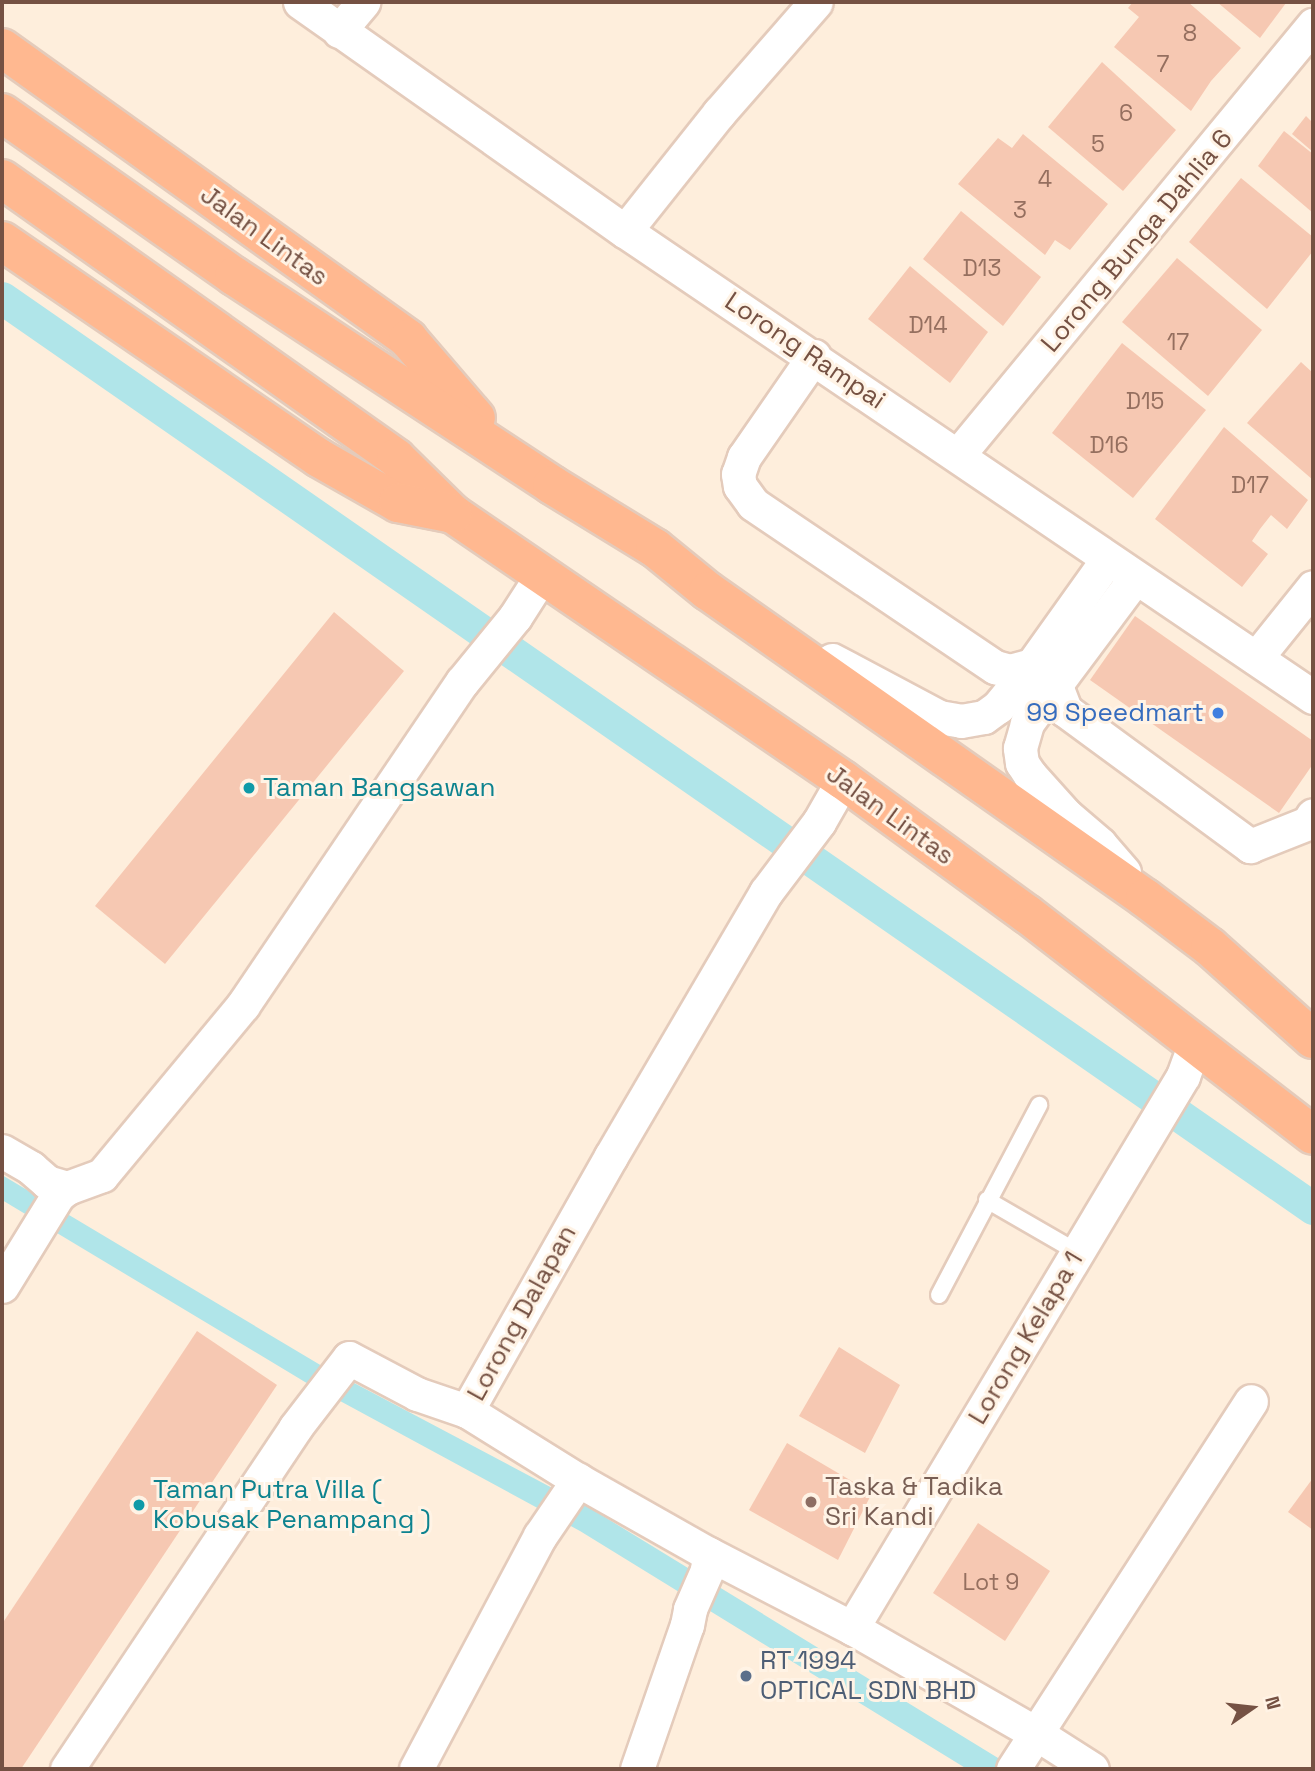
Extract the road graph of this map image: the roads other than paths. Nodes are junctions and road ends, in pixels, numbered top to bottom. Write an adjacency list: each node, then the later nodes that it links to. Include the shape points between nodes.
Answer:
1 (300, 2): 5 (street, Lorong Rampai)
2 (363, 2): 5 (street)
3 (816, 2): 9 (street)
4 (1313, 25): 13 (street, Lorong Bunga Dahlia 6)
5 (339, 31): 9 (street, Lorong Rampai)
6 (2, 48): 12 (highway, Jalan Lintas, via 408,339)
7 (2, 113): 12 (highway, Jalan Lintas, via 234,276)
8 (2, 179): 14 (highway, Jalan Lintas, via 396,458)
9 (625, 231): 11 (street, Lorong Rampai)
10 (4, 248): 14 (highway, Jalan Lintas, via 319,458 398,503)
11 (814, 356): 13 (street, Lorong Rampai); 21 (street, via 744,457 738,474 740,486 753,504 995,667)
12 (503, 450): 19 (highway, Jalan Lintas, via 655,548)
13 (958, 455): 15 (street, Lorong Rampai)
14 (453, 514): 16 (highway, Jalan Lintas)
15 (1107, 560): 17 (street, Lorong Rampai); 21 (street)
16 (541, 575): 23 (highway, Jalan Lintas); 33 (street, via 462,682 243,1005 102,1175)
17 (1135, 578): 20 (street, Lorong Rampai); 21 (street)
18 (1313, 587): 20 (street)
19 (708, 591): 21 (street, via 939,717 961,721 984,717); 25 (highway, Jalan Lintas)
20 (1256, 657): 22 (street, Lorong Rampai)
21 (1044, 675): 24 (street, via 1065,710 1250,846 1308,823); 25 (street, via 1020,748 1022,764)
22 (1313, 697)
23 (842, 780): 29 (highway, Jalan Lintas, via 1027,914); 39 (street, Lorong Dalapan, via 819,822 766,892)
24 (1313, 815)
25 (1145, 898): 26 (highway, Jalan Lintas)
26 (1210, 947): 27 (highway, Jalan Lintas); 28 (highway, Jalan Lintas)
27 (1313, 1013)
28 (1313, 1039)
29 (1189, 1061): 31 (highway, Jalan Lintas); 35 (street, Lorong Kelapa 1)
30 (1039, 1105): 34 (lane)
31 (1313, 1135)
32 (2, 1151): 33 (street)
33 (63, 1191): 36 (street)
34 (987, 1200): 35 (lane); 37 (lane)
35 (1077, 1252): 42 (street, Lorong Kelapa 1)
36 (2, 1286)
37 (939, 1294)
38 (1251, 1401): 43 (street)
39 (467, 1411): 40 (street, Lorong Dalapan); 45 (street, via 417,1394 349,1359 295,1427)
40 (578, 1480): 41 (street, Lorong Dalapan); 46 (street, via 540,1536)
41 (708, 1562): 42 (street, Lorong Dalapan); 47 (street)
42 (852, 1628): 43 (street, Lorong Dalapan)
43 (1037, 1734): 44 (street); 48 (street, Lorong Dalapan)
44 (1014, 1768)
45 (66, 1769)
46 (416, 1769)
47 (637, 1769)
48 (1092, 1769)

